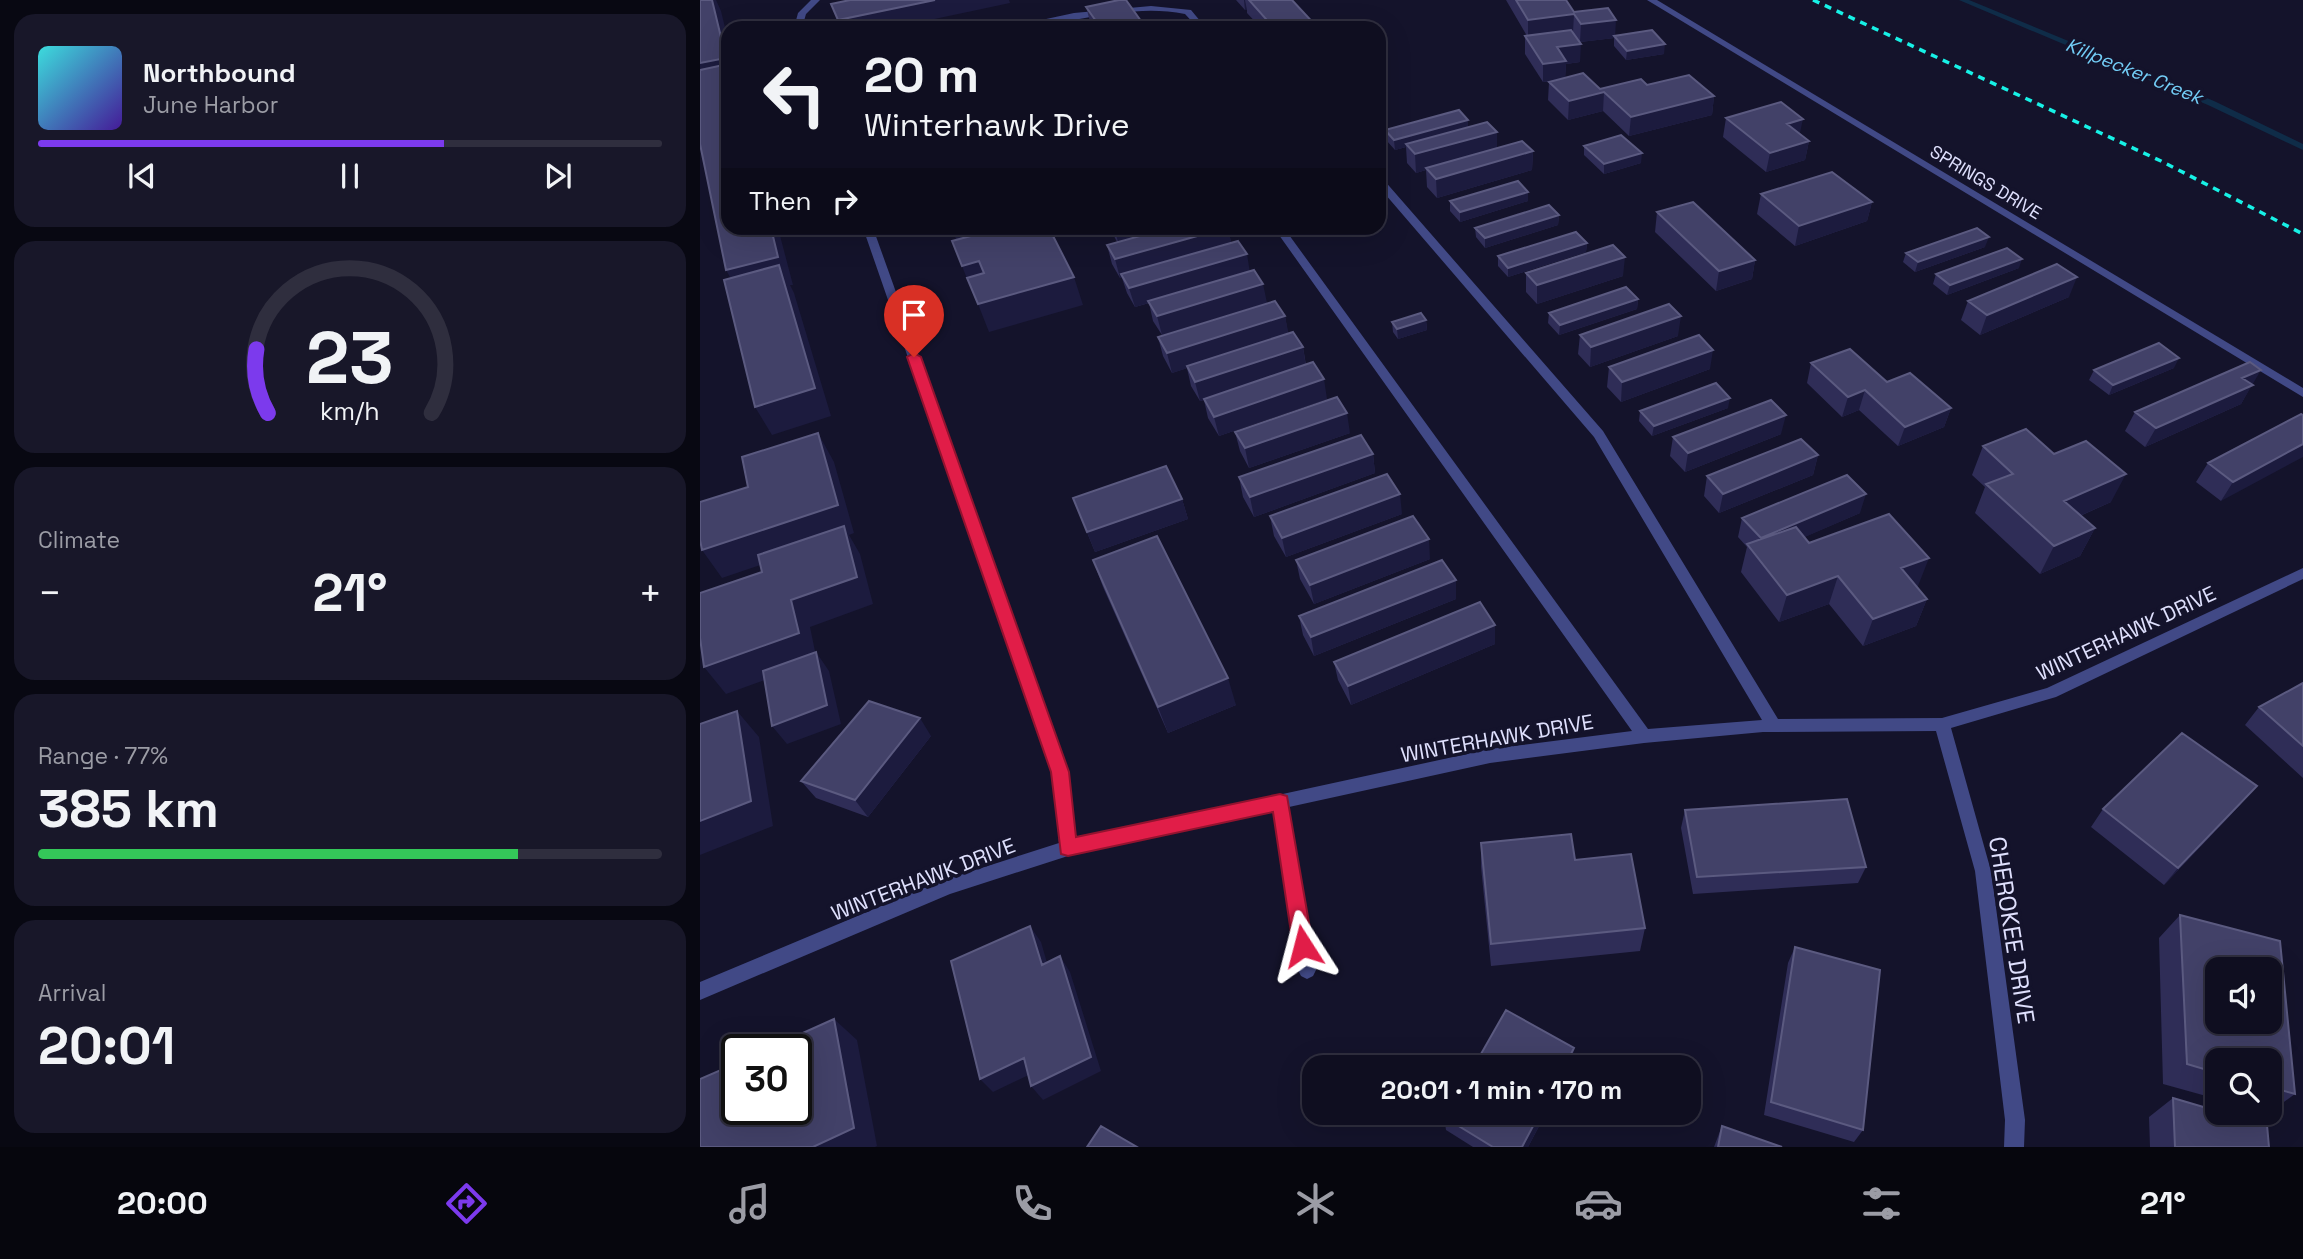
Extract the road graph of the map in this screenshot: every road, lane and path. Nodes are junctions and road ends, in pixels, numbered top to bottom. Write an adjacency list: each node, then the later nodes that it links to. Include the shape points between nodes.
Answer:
1 (816, 0): 3 (street)
2 (1651, 0): 9 (street, SPRINGS DRIVE)
3 (800, 21)
4 (1040, 21): 5 (street, via 1121,3 1160,2 1188,11)
5 (1196, 21)
6 (1386, 189): 12 (street, via 1599,434)
7 (871, 235): 15 (street, via 1060,772)
8 (1284, 235): 13 (street)
9 (2303, 393)
10 (2303, 573): 11 (street, WINTERHAWK DRIVE, via 2051,693)
11 (1942, 724): 12 (street, WINTERHAWK DRIVE); 18 (street, CHEROKEE DRIVE, via 1983,871 2015,1120)
12 (1774, 726): 13 (street, WINTERHAWK DRIVE)
13 (1644, 736): 14 (street, WINTERHAWK DRIVE, via 1490,756)
14 (1280, 802): 15 (street, WINTERHAWK DRIVE); 16 (street)
15 (1068, 848): 17 (street, WINTERHAWK DRIVE, via 947,887)
16 (1307, 970)
17 (700, 992)
18 (2014, 1147)

